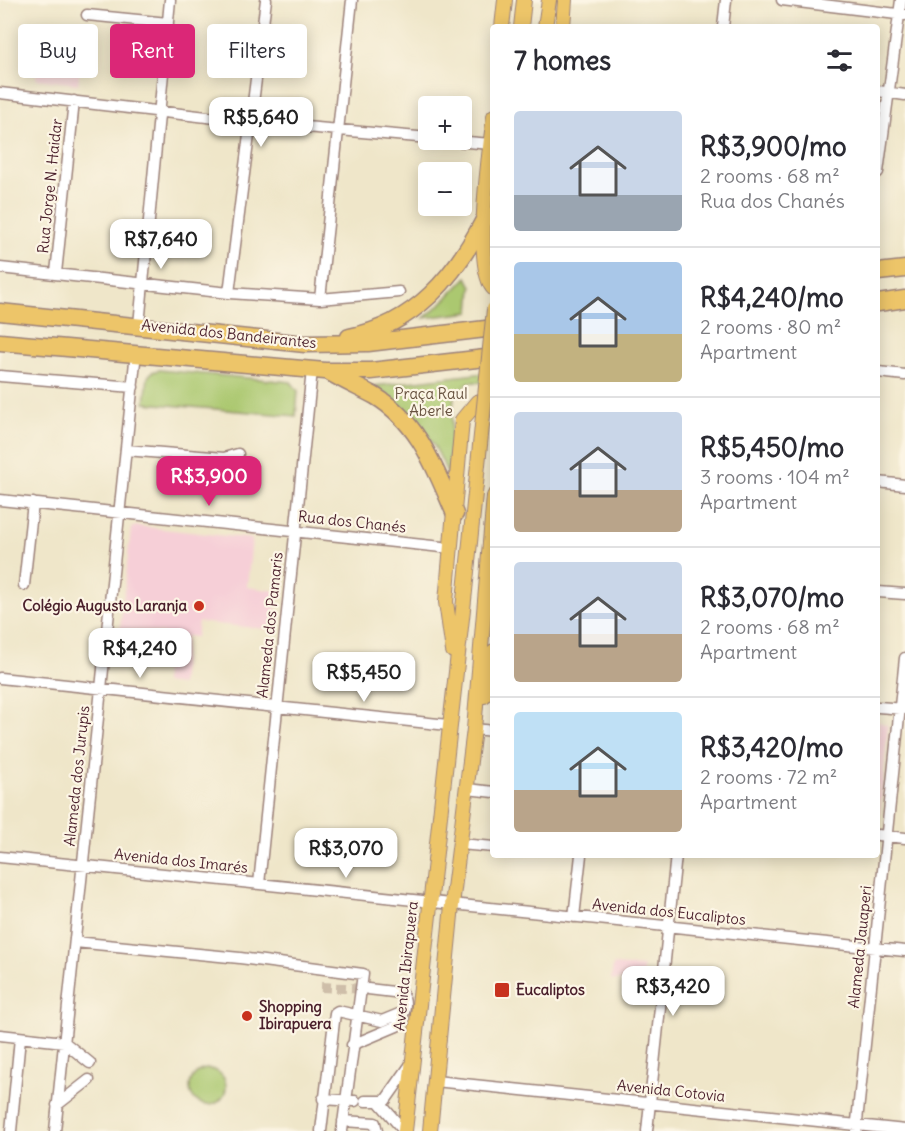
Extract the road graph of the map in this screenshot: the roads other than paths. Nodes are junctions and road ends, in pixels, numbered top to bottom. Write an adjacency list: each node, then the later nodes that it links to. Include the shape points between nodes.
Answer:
1 (170, 0): 13 (street)
2 (266, 0): 25 (street)
3 (352, 0): 26 (street)
4 (505, 0): 14 (main road)
5 (524, 0): 15 (main road)
6 (549, 0): 16 (main road)
7 (565, 0): 17 (main road)
8 (726, 0): 18 (street)
9 (782, 0): 11 (street)
10 (901, 0): 11 (street)
11 (902, 14): 20 (street)
12 (87, 15): 13 (street)
13 (168, 23): 24 (street)
14 (502, 24)
15 (521, 24)
16 (545, 24)
17 (563, 24)
18 (723, 24)
19 (880, 91): 20 (street)
20 (889, 92): 22 (street); 31 (street)
21 (0, 93): 23 (street)
22 (905, 94)
23 (74, 101): 24 (street); 36 (street, Rua Jorge N. Haidar)
24 (158, 112): 25 (street); 37 (street)
25 (250, 122): 26 (street); 39 (street)
26 (336, 130): 27 (street); 41 (street)
27 (418, 137)
28 (472, 142): 29 (street)
29 (490, 144)
30 (490, 156): 32 (main road)
31 (880, 157)
32 (485, 218): 38 (main road, via 483,267); 48 (highway, via 448,280 414,307 387,324 356,335)
33 (0, 268): 36 (street)
34 (905, 268): 35 (highway)
35 (880, 272)
36 (56, 273): 37 (street)
37 (142, 283): 39 (street); 45 (street)
38 (490, 284)
39 (229, 292): 41 (street)
40 (399, 292): 41 (street)
41 (320, 299)
42 (905, 299): 43 (highway)
43 (880, 303)
44 (0, 312): 45 (highway, Avenida dos Bandeirantes)
45 (139, 326): 48 (highway, Avenida dos Bandeirantes)
46 (490, 328): 48 (highway, Avenida dos Bandeirantes, via 368,343)
47 (0, 342): 50 (highway, Avenida dos Bandeirantes)
48 (305, 344)
49 (490, 348): 73 (main road, Avenida Ibirapuera, bridge)
50 (136, 352): 52 (highway, Avenida dos Bandeirantes); 56 (street, Alameda dos Jurupis)
51 (490, 357): 52 (highway, Avenida dos Bandeirantes, via 371,372)
52 (319, 370): 65 (highway, via 376,397 405,420 428,453); 66 (street, Alameda dos Pamaris)
53 (880, 372): 54 (street)
54 (905, 375)
55 (0, 376): 56 (street)
56 (132, 387): 58 (street, Alameda dos Jurupis)
57 (490, 398): 65 (main road, via 477,402 462,420)
58 (126, 450): 59 (street, via 224,458); 64 (street, Alameda dos Jurupis)
59 (238, 454)
60 (880, 482): 61 (street)
61 (905, 485)
62 (0, 500): 63 (street, Rua dos Chanés)
63 (33, 503): 64 (street, Rua dos Chanés); 69 (street)
64 (119, 512): 66 (street, Rua dos Chanés); 76 (street, Alameda dos Jurupis)
65 (455, 514): 68 (main road)
66 (296, 531): 68 (street, Rua dos Chanés); 78 (street, Alameda dos Pamaris)
67 (490, 538): 81 (main road)
68 (451, 548): 73 (main road, via 446,602)
69 (24, 585)
70 (880, 592): 71 (street)
71 (905, 594)
72 (905, 658): 79 (street, Alameda Jauaperi)
73 (455, 659): 80 (main road, Avenida Ibirapuera)
74 (490, 667): 81 (main road)
75 (0, 678): 76 (street)
76 (101, 689): 78 (street); 92 (street, Alameda dos Jurupis)
77 (880, 707): 79 (street)
78 (276, 708): 80 (street); 93 (street, Alameda dos Pamaris)
79 (902, 709): 85 (street, Alameda Jauaperi)
80 (448, 725): 94 (main road, Avenida Ibirapuera)
81 (474, 729): 82 (street); 83 (main road)
82 (490, 731)
83 (467, 789): 84 (street); 87 (main road)
84 (490, 792)
85 (882, 835): 86 (street); 99 (street, Alameda Jauaperi)
86 (905, 838)
87 (460, 844): 88 (street); 95 (main road)
88 (490, 847)
89 (0, 857): 92 (street, Avenida dos Imarés)
90 (578, 858): 96 (street)
91 (676, 858): 97 (street)
92 (83, 866): 93 (street, Avenida dos Imarés); 98 (street, Alameda dos Jurupis)
93 (259, 884): 94 (street, Avenida dos Imarés)
94 (430, 902): 95 (street, Avenida dos Eucaliptos); 109 (main road, Avenida Ibirapuera)
95 (452, 905): 96 (street, Avenida dos Eucaliptos); 111 (main road)
96 (574, 917): 97 (street, Avenida dos Eucaliptos)
97 (669, 927): 99 (street, Avenida dos Eucaliptos); 115 (street)
98 (75, 942): 103 (street, via 362,974); 106 (street, Alameda dos Jurupis)
99 (875, 948): 100 (street, Avenida dos Eucaliptos); 118 (street, Alameda Jauaperi)
100 (905, 951)
101 (368, 989): 102 (street, via 402,993)
102 (404, 1012): 103 (street, via 382,1021); 107 (street, via 397,1026)
103 (357, 1015): 107 (street); 112 (street, via 335,1013)
104 (0, 1035): 105 (street)
105 (20, 1038): 106 (street); 120 (street)
106 (64, 1042): 108 (street); 116 (street, Alameda dos Jurupis)
107 (352, 1045): 113 (street)
108 (90, 1063)
109 (412, 1063): 114 (street, via 388,1098); 124 (main road, Avenida Ibirapuera)
110 (89, 1080): 116 (street)
111 (435, 1080): 115 (street, Avenida Cotovia); 125 (main road)
112 (323, 1099): 113 (street); 122 (street)
113 (355, 1100): 114 (street); 117 (street)
114 (379, 1102): 124 (street)
115 (650, 1103): 118 (street, Avenida Cotovia); 126 (street)
116 (57, 1105): 121 (street, Alameda dos Jurupis)
117 (342, 1126): 123 (street, via 375,1123)
118 (856, 1128): 119 (street, Avenida Cotovia)
119 (905, 1130)
120 (11, 1131)
121 (55, 1131)
122 (321, 1131)
123 (377, 1131)
124 (404, 1131)
125 (430, 1131)
126 (647, 1131)

